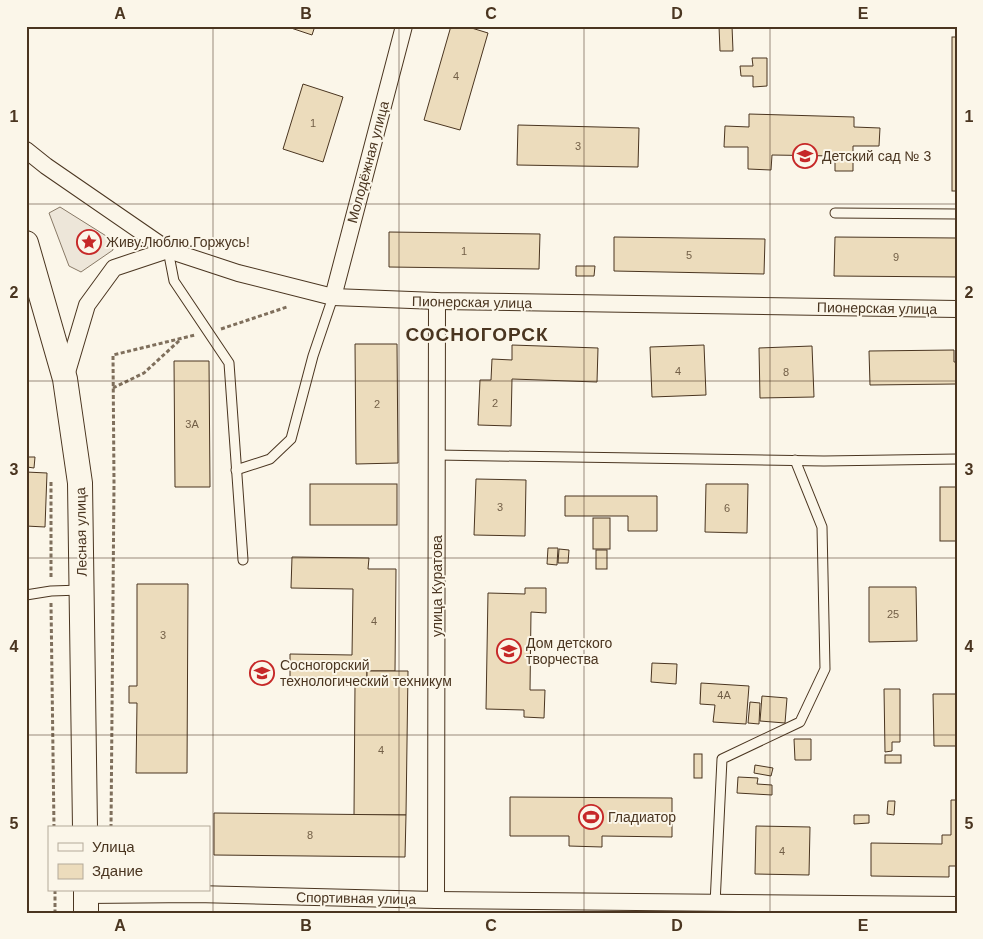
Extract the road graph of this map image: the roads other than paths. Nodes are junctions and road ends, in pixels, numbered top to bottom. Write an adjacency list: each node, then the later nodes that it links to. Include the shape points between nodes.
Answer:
1 (404, 26): 7 (street, Молодёжная улица)
2 (26, 150): 6 (street, Пионерская улица)
3 (835, 213): 4 (lane)
4 (957, 214)
5 (26, 243): 10 (main road, Лесная улица)
6 (168, 250): 7 (street, Пионерская улица, via 238,273); 10 (street, via 114,268 87,305); 14 (lane, via 174,281 229,363)
7 (333, 297): 8 (street, Пионерская улица); 14 (lane, via 291,439 270,459)
8 (437, 302): 9 (street, Пионерская улица); 11 (street, улица Куратова)
9 (957, 310)
10 (66, 379): 16 (main road, Лесная улица, via 80,483)
11 (437, 455): 13 (lane); 20 (street, улица Куратова)
12 (957, 459): 13 (lane)
13 (795, 460): 22 (lane, via 822,527 826,669 800,722 722,759)
14 (236, 470): 15 (lane)
15 (242, 560)
16 (82, 590): 17 (lane); 18 (main road, Лесная улица)
17 (26, 595)
18 (85, 826)
19 (86, 899): 20 (street, Спортивная улица, via 196,894)
20 (436, 900): 22 (street, Спортивная улица)
21 (957, 905): 22 (street, Спортивная улица)
22 (715, 908)

